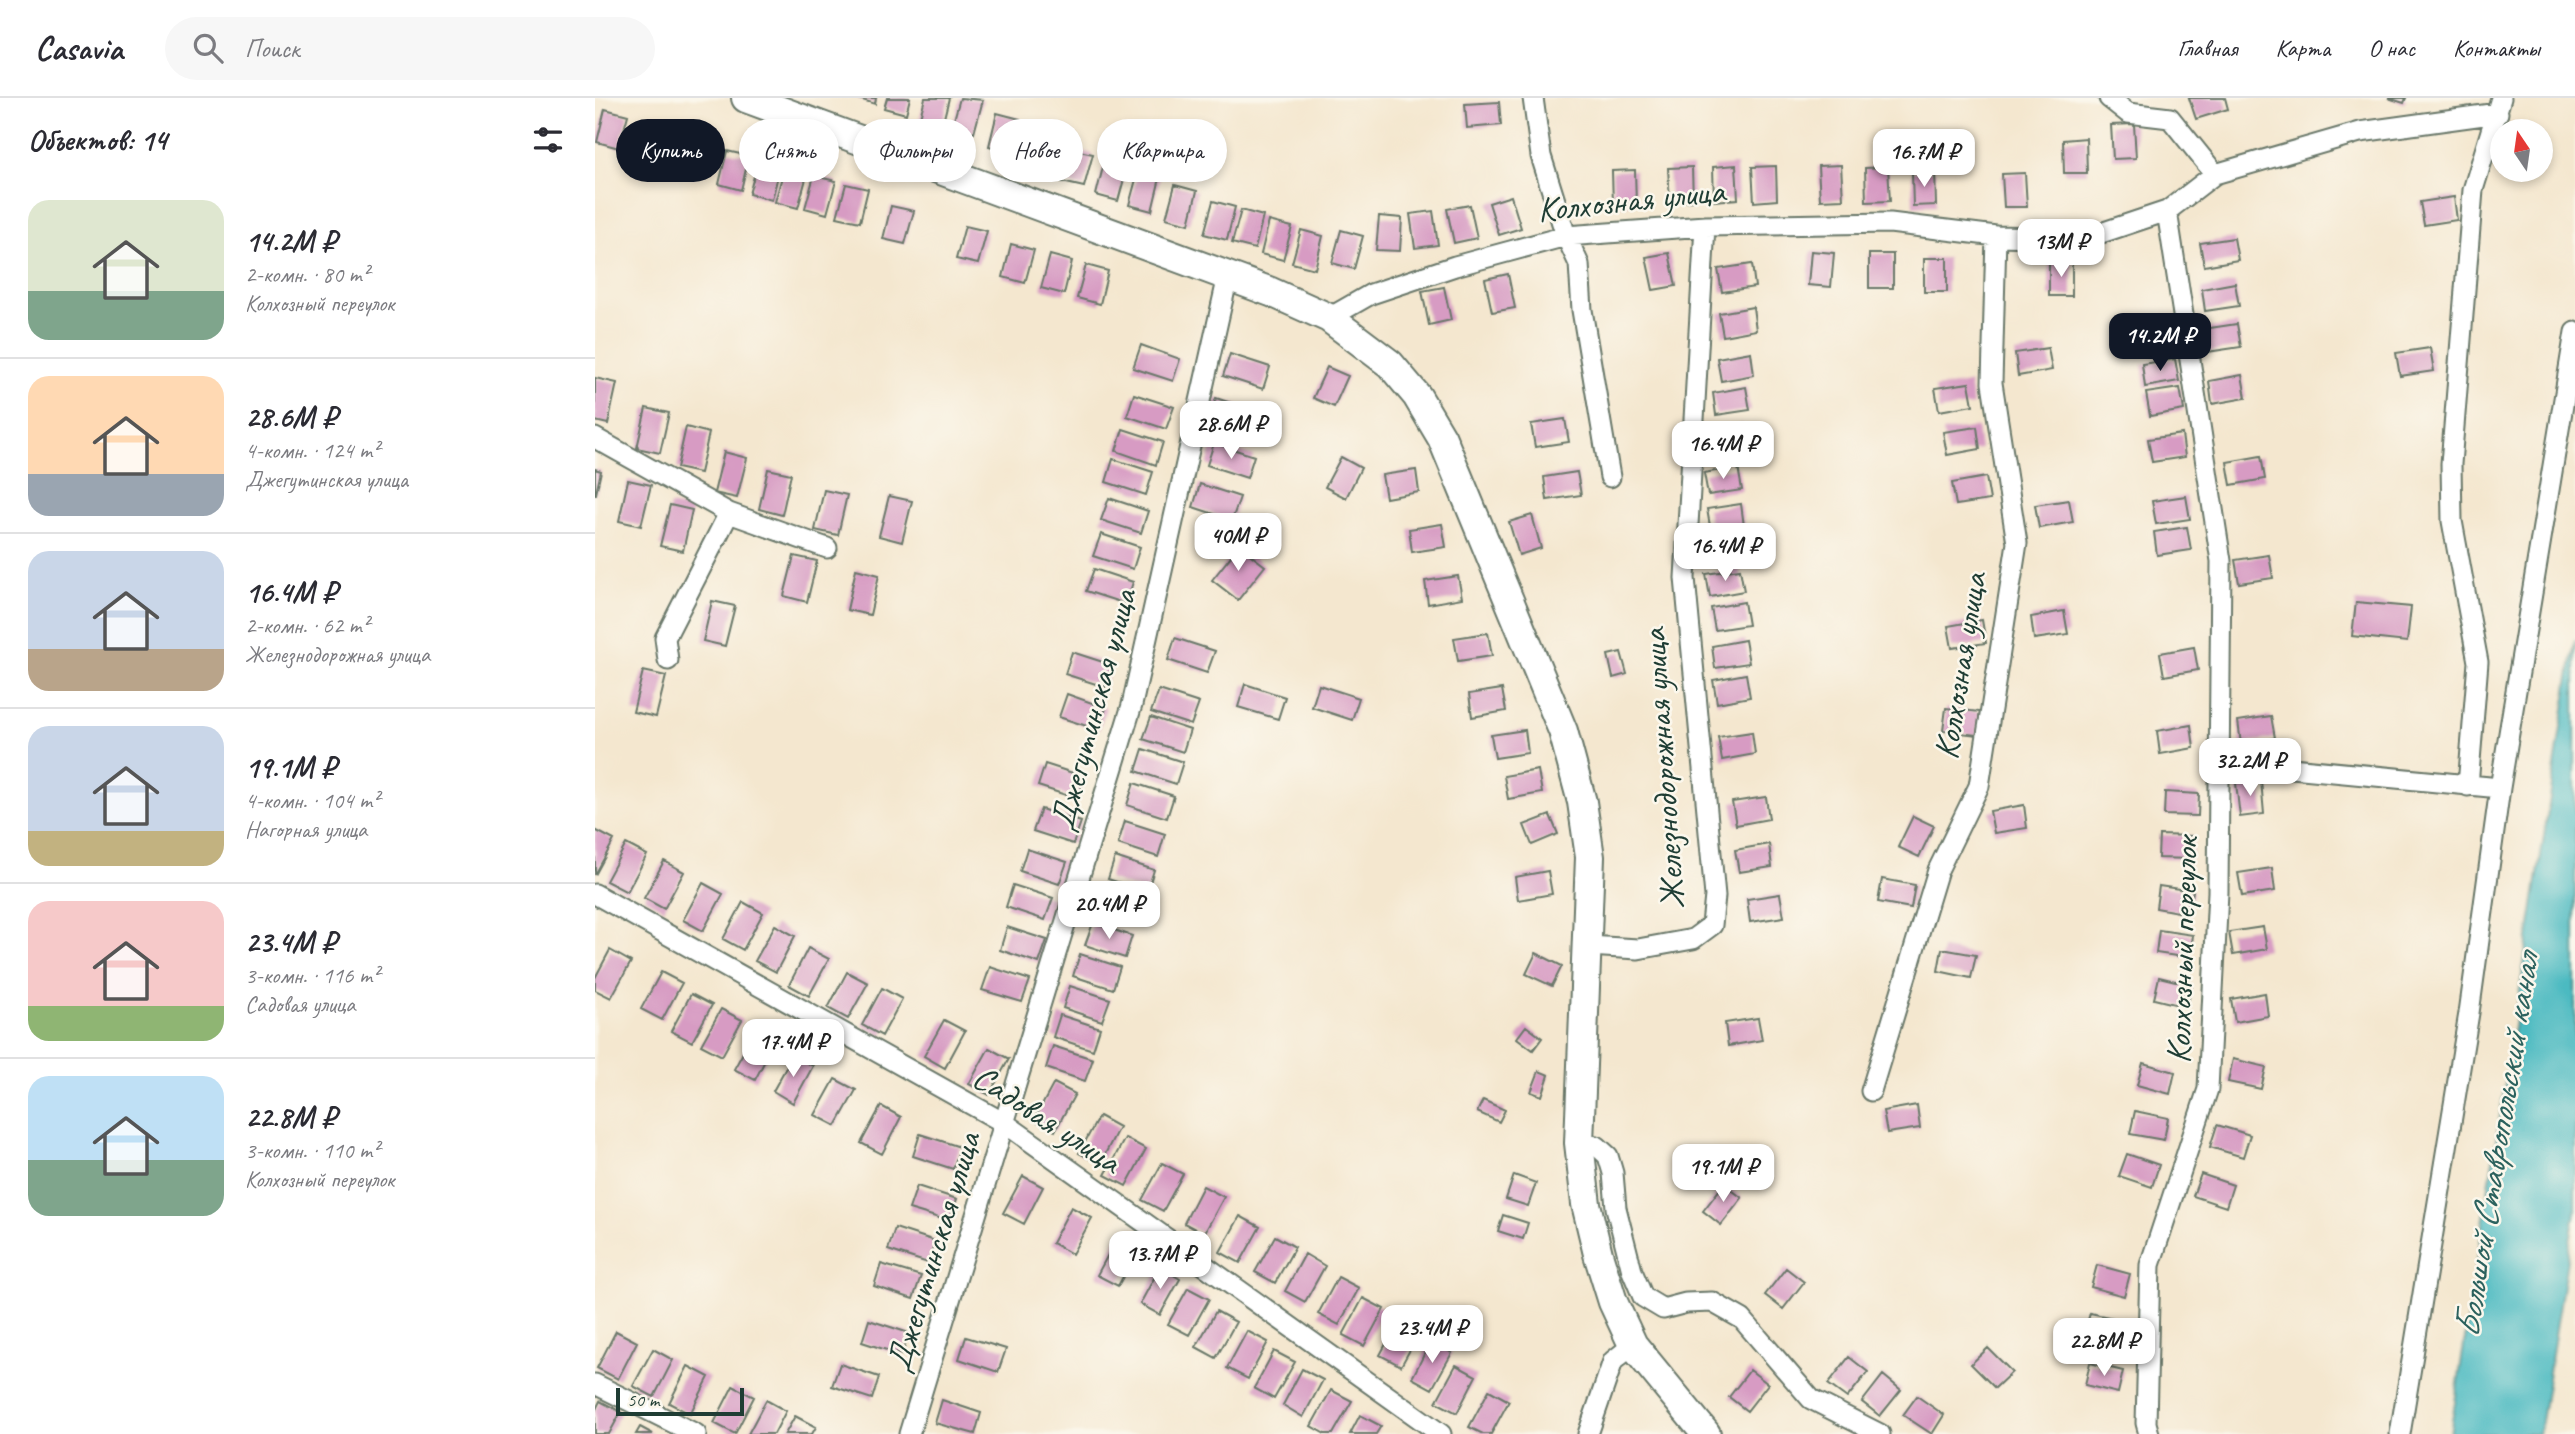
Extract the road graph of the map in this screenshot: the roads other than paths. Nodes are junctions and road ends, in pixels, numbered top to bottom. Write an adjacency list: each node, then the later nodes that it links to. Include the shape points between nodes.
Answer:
1 (746, 98): 10 (main road)
2 (1533, 98): 8 (street, via 1541,156)
3 (2109, 98): 5 (street, via 2128,113 2170,118)
4 (2499, 105): 5 (street, Колхозная улица, via 2360,132); 19 (street, via 2473,191 2451,464 2452,521 2477,662)
5 (2215, 174): 6 (street, Колхозная улица)
6 (2167, 211): 9 (street, Колхозная улица, via 2086,238); 18 (street, Колхозный переулок, via 2221,561)
7 (1705, 226): 8 (street, Колхозная улица); 9 (street, Колхозная улица, via 1890,223); 22 (street, Железнодорожная улица, via 1685,578 1714,896 1712,925 1692,939 1638,949)
8 (1566, 236): 11 (street, Колхозная улица, via 1371,294); 14 (street, via 1579,264 1582,310)
9 (1996, 236): 23 (street, Колхозная улица, via 1992,383 2017,543 1979,786 1938,870)
10 (1228, 276): 11 (main road); 24 (street, Джегутинская улица, via 1132,705)
11 (1328, 318): 22 (main road, via 1390,364 1417,396 1442,438 1563,731 1582,802 1590,857)
12 (2575, 332): 20 (street)
13 (595, 438): 15 (street)
14 (1610, 477)
15 (729, 513): 16 (street); 17 (street, via 665,638)
16 (827, 548)
17 (668, 660)
18 (2219, 761): 19 (street); 34 (street, Колхозный переулок, via 2208,1089 2150,1265)
19 (2468, 786): 20 (street)
20 (2500, 788): 35 (street, via 2469,1013)
21 (595, 894): 24 (street, Садовая улица)
22 (1588, 946): 25 (main road)
23 (1871, 1091)
24 (1006, 1124): 29 (street, Джегутинская улица); 30 (street, Садовая улица)
25 (1579, 1143): 26 (main road, via 1598,1254); 33 (street, via 1597,1146 1608,1156 1625,1246 1643,1297 1663,1310 1686,1303 1712,1303 1742,1319 1811,1399)
26 (1633, 1345): 31 (street, via 1612,1361); 32 (main road)
27 (595, 1384): 28 (street)
28 (696, 1434)
29 (909, 1434)
30 (1440, 1434)
31 (1588, 1434)
32 (1706, 1434)
33 (1880, 1434)
34 (2149, 1434)
35 (2400, 1434)

